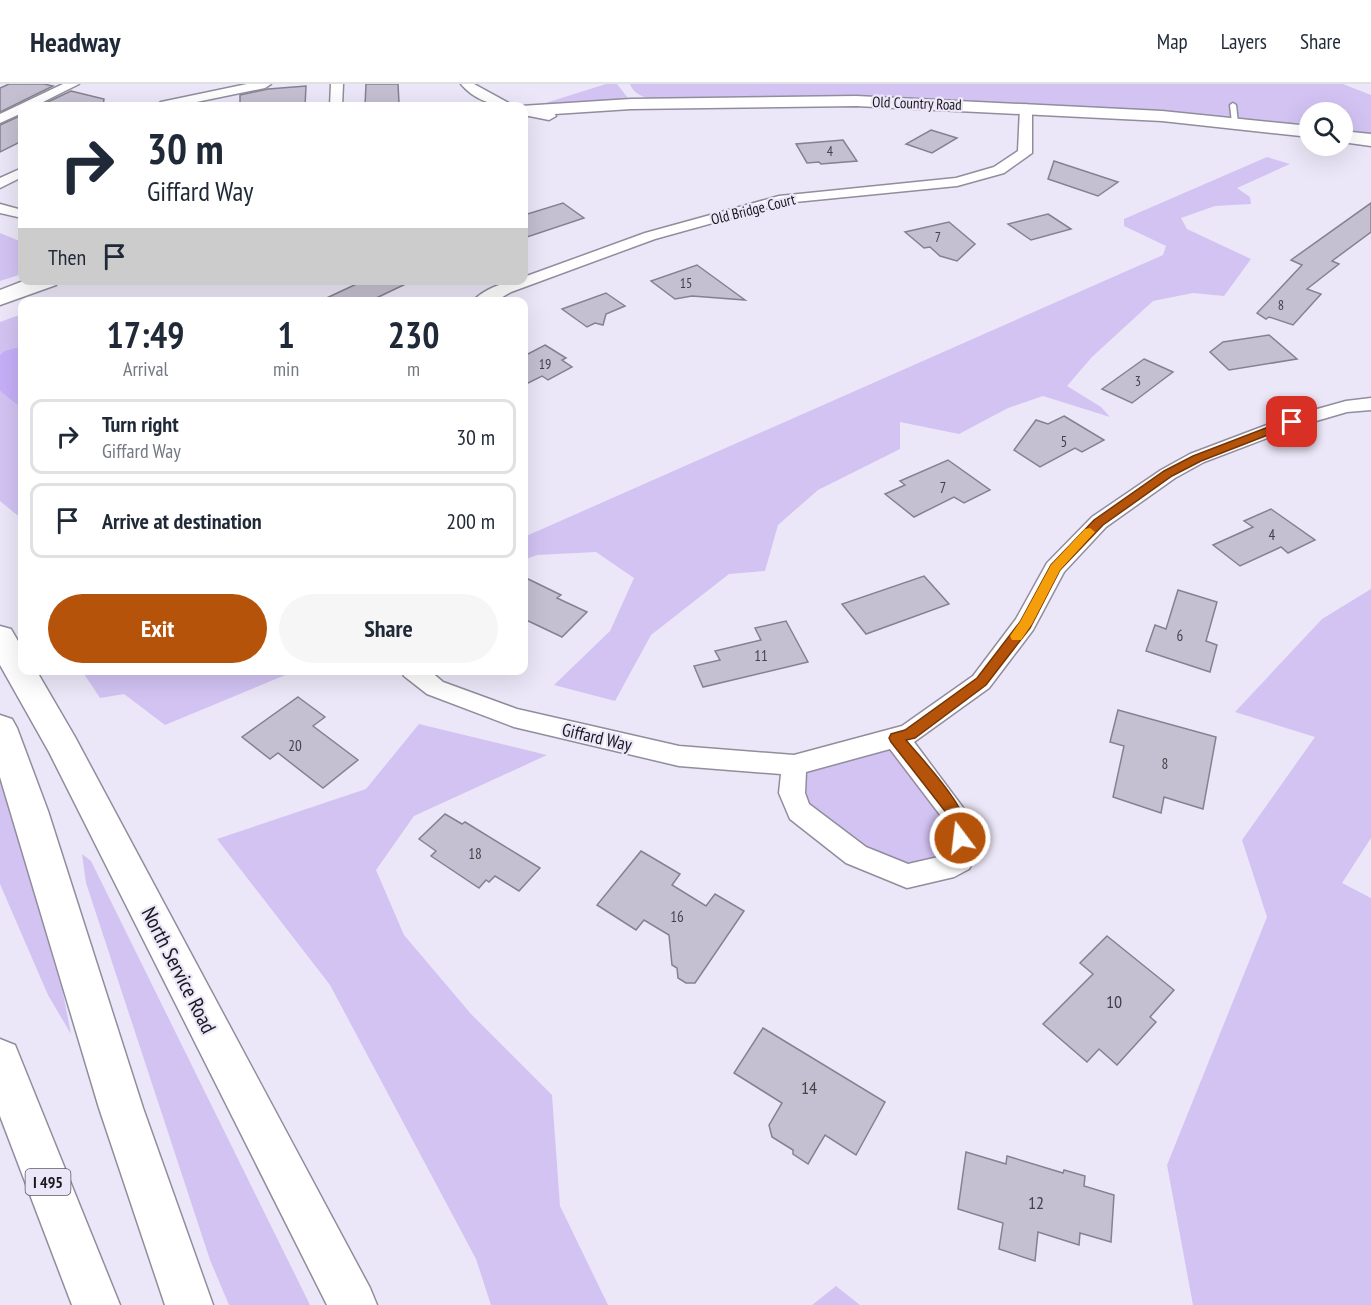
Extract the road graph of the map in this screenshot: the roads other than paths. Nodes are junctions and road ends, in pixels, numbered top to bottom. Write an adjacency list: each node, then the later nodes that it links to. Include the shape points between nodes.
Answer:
1 (73, 84): 7 (street)
2 (265, 84): 8 (street)
3 (337, 84): 9 (street)
4 (467, 84): 10 (street)
5 (623, 88): 12 (main road)
6 (558, 91): 11 (main road)
7 (35, 102)
8 (180, 102)
9 (336, 102)
10 (501, 102)
11 (523, 102)
12 (644, 104): 13 (main road, Old Country Road); 17 (main road, Old Country Road)
13 (698, 104): 15 (main road, Old Country Road, via 836,100); 19 (main road)
14 (1233, 105): 22 (lane)
15 (1026, 108): 22 (main road, Old Country Road); 30 (street, Old Bridge Court, via 1025,153 999,170 957,182 784,199 650,236)
16 (18, 110): 20 (street)
17 (528, 111)
18 (528, 112): 19 (street)
19 (549, 116): 21 (main road)
20 (0, 119)
21 (528, 120)
22 (1235, 123): 23 (main road, Old Country Road)
23 (1299, 131)
24 (1353, 138): 25 (main road)
25 (1371, 140)
26 (18, 174): 27 (street)
27 (0, 184)
28 (0, 208): 29 (street)
29 (18, 213)
30 (528, 281)
31 (35, 285): 34 (main road)
32 (518, 285): 33 (street, Old Bridge Court)
33 (490, 297)
34 (0, 298)
35 (1371, 404): 41 (street, Giffard Way, via 1292,422 1197,459 1168,474 1099,522 1055,568 1025,624 981,682 910,734)
36 (0, 637): 37 (main road, North Service Road)
37 (18, 669)
38 (21, 675): 46 (main road, North Service Road)
39 (418, 675): 42 (street, Giffard Way, via 435,688 514,717 679,756)
40 (0, 728): 45 (main road, via 30,811 121,1108)
41 (896, 738): 42 (street, Giffard Way); 42 (street, via 957,817 961,852 960,861 954,865 907,876 849,850 799,811 792,793)
42 (794, 765)
43 (0, 1060): 44 (main road, I 495)
44 (96, 1305)
45 (189, 1305)
46 (353, 1305)

